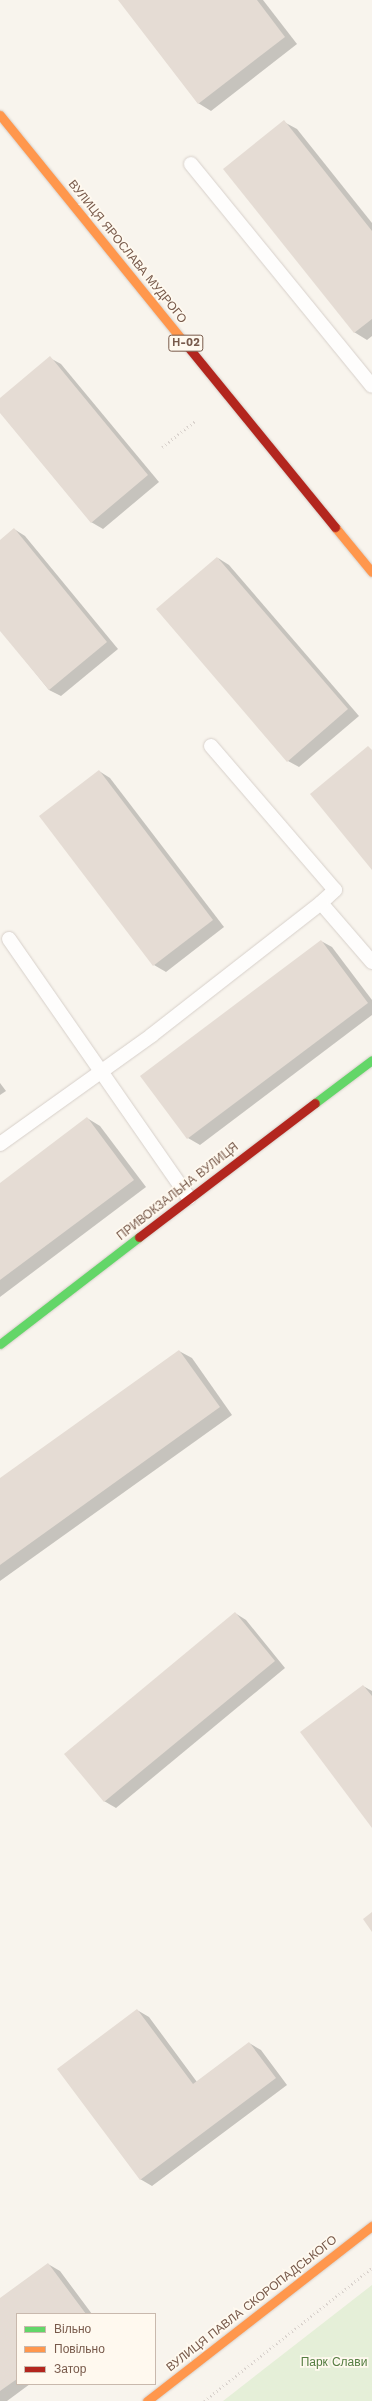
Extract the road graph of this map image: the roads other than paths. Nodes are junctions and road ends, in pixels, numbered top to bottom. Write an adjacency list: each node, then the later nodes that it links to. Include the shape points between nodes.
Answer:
1 (0, 115): 4 (street, ВУЛИЦЯ ЯРОСЛАВА МУДРОГО / Н-02)
2 (191, 164): 3 (lane)
3 (372, 386)
4 (372, 572)
5 (211, 746): 6 (lane, via 335,890)
6 (321, 903): 8 (lane); 10 (lane)
7 (9, 939): 10 (lane)
8 (372, 962)
9 (372, 1060): 12 (street, ПРИВОКЗАЛЬНА ВУЛИЦЯ)
10 (101, 1072): 11 (lane); 12 (lane)
11 (0, 1144)
12 (189, 1198): 13 (street, ПРИВОКЗАЛЬНА ВУЛИЦЯ)
13 (0, 1344)
14 (372, 2226): 15 (street, ВУЛИЦЯ ПАВЛА СКОРОПАДСЬКОГО)
15 (147, 2401)

